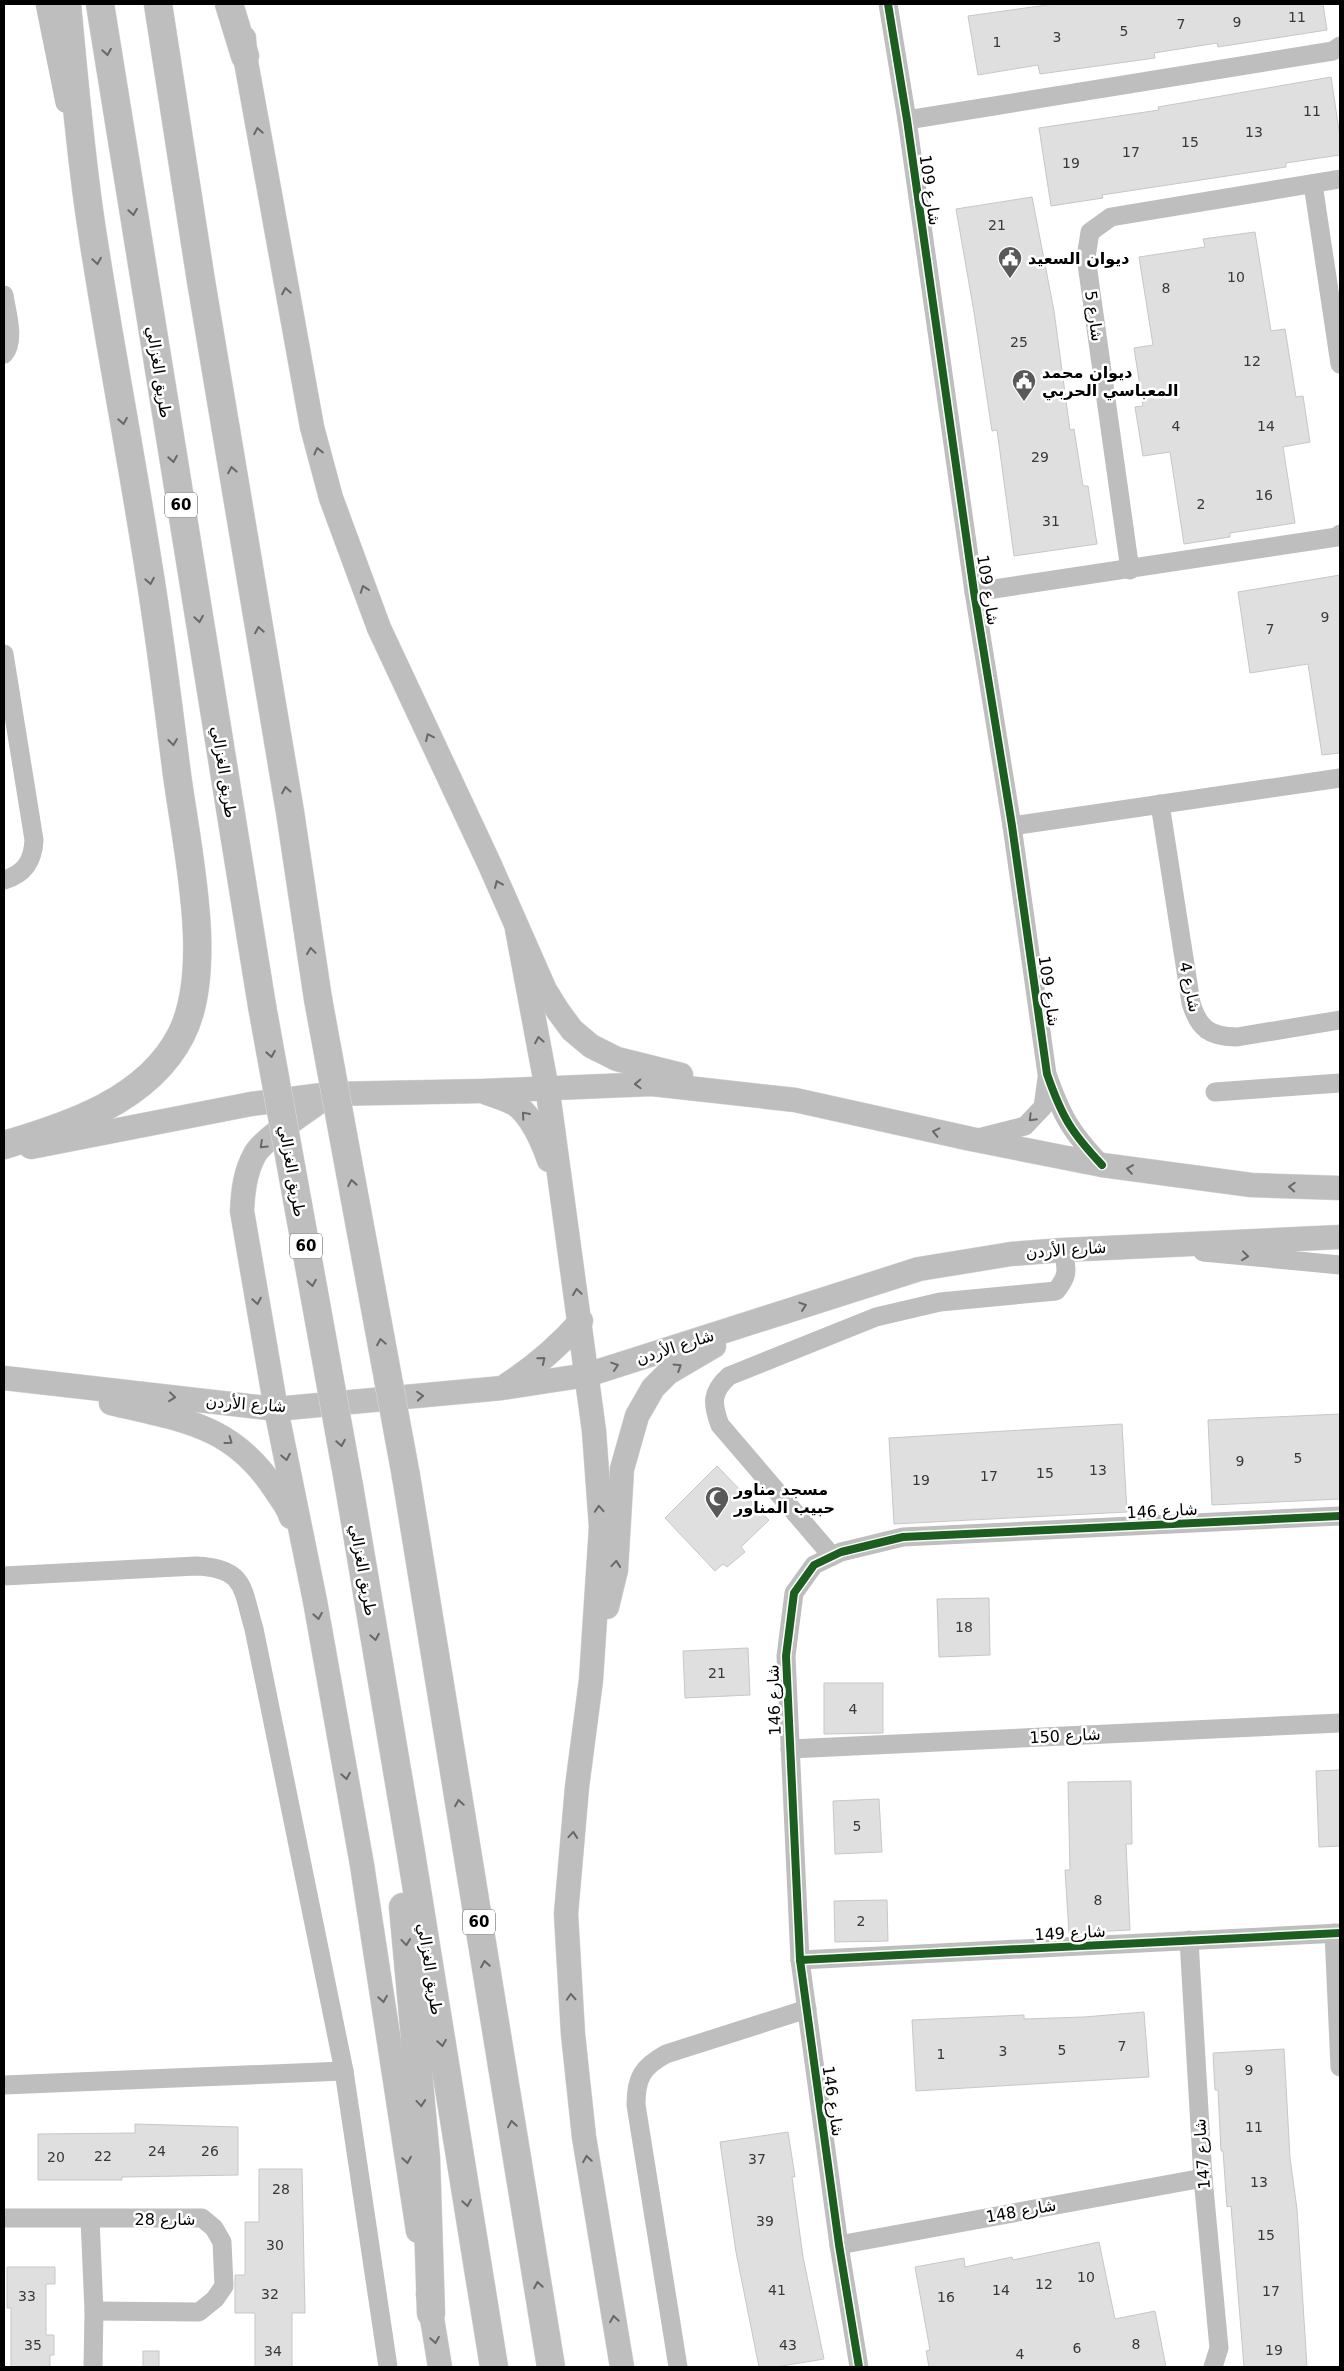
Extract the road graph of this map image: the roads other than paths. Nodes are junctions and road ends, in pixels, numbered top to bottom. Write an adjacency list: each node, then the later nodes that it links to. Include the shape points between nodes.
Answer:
1 (44, 4): 13 (street)
2 (67, 4): 13 (highway)
3 (100, 4): 55 (highway, طريق الغزالي / 60, one-way to 55, bridge, via 262,1006)
4 (158, 4): 71 (highway, 60, one-way to 4, bridge, via 406,1476 318,999)
5 (228, 4): 9 (highway)
6 (241, 4): 9 (main road)
7 (888, 4): 10 (street, شارع 109)
8 (1340, 46): 10 (street, via 1333,51)
9 (245, 56): 25 (main road, one-way to 9, via 379,628 331,498 304,390)
10 (907, 120): 19 (street, شارع 109)
11 (1340, 179): 12 (street, شارع 5)
12 (1313, 184): 16 (street); 18 (street, شارع 5, via 1111,217 1090,232 1086,257)
13 (90, 221): 35 (highway, one-way to 35, via 157,622 194,888 197,966 192,1009 181,1035 166,1059 137,1086 94,1112)
14 (4, 295): 15 (street, via 10,339)
15 (4, 354)
16 (1340, 364)
17 (1340, 534): 18 (street)
18 (1130, 570): 19 (street)
19 (974, 592): 23 (street, شارع 109)
20 (4, 654): 24 (street, via 34,853 28,866 18,875)
21 (1340, 778): 22 (street)
22 (1160, 804): 23 (street); 26 (street, شارع 4, via 1191,1003 1196,1018 1206,1030 1221,1037 1237,1037)
23 (1012, 826): 27 (street, شارع 109)
24 (4, 880)
25 (518, 929): 29 (main road, one-way to 25); 33 (main road, via 558,1011 572,1030 591,1046 617,1059)
26 (1340, 1020)
27 (1047, 1074): 34 (street, شارع 109, one-way to 34, via 1043,1107 1025,1126); 37 (street, شارع 109, via 1058,1108 1074,1135)
28 (1340, 1083): 31 (street)
29 (547, 1088): 30 (main road); 33 (main road, one-way to 29, via 652,1084); 39 (main road)
30 (483, 1091): 32 (main road); 39 (main road, one-way to 30, via 543,1144 531,1122 515,1104)
31 (1215, 1092)
32 (330, 1094): 36 (main road, via 250,1104); 49 (main road, one-way to 49, via 256,1152 244,1185 242,1211)
33 (795, 1100): 34 (main road, one-way to 33)
34 (972, 1139): 37 (main road)
35 (4, 1145)
36 (4, 1152)
37 (1102, 1165): 38 (main road, one-way to 37, via 1251,1185)
38 (1340, 1188)
39 (564, 1207): 45 (main road, one-way to 39)
40 (1340, 1237): 41 (main road, شارع الأردن)
41 (1145, 1245): 42 (main road, شارع الأردن); 43 (street, one-way to 43)
42 (1063, 1250): 44 (main road, شارع الأردن, one-way to 42, via 919,1269 1011,1254); 51 (street, via 1066,1279 1056,1292 940,1302 876,1317 729,1376 718,1386 713,1407 720,1425)
43 (1340, 1265)
44 (764, 1318): 46 (main road, شارع الأردن, one-way to 44); 54 (main road, one-way to 44, via 616,1570 622,1469 637,1416 653,1388 668,1373)
45 (581, 1321): 46 (main road); 48 (main road, one-way to 45, via 551,1353)
46 (587, 1375): 48 (main road, شارع الأردن); 54 (main road, one-way to 46, via 601,1527)
47 (9, 1379): 49 (main road, شارع الأردن, one-way to 49); 52 (main road, one-way to 52, via 173,1418 226,1438 263,1471 289,1511)
48 (502, 1388): 49 (main road, شارع الأردن, one-way to 48)
49 (276, 1409): 52 (main road, one-way to 52)
50 (1340, 1516): 51 (street, شارع 146, via 903,1538)
51 (832, 1556): 57 (street, شارع 146, via 814,1565 794,1593 786,1656)
52 (306, 1562): 70 (main road, one-way to 70, via 362,1865)
53 (4, 1576): 63 (street, via 196,1566 227,1572 239,1580 258,1648)
54 (591, 1680): 78 (main road, one-way to 54, via 584,2137 573,2034 566,1914 577,1787)
55 (382, 1684): 70 (highway, one-way to 70, via 426,2158); 75 (highway, طريق الغزالي / 60, one-way to 75)
56 (1340, 1723): 57 (street, شارع 150)
57 (790, 1749): 60 (street, شارع 146)
58 (1337, 1933): 59 (street, شارع 149); 62 (street)
59 (1190, 1940): 60 (street, شارع 149); 65 (street, شارع 147)
60 (800, 1960): 61 (street, شارع 146)
61 (807, 2009): 68 (street, شارع 146); 79 (street, via 666,2054 652,2062 639,2081 636,2105)
62 (1340, 2067)
63 (344, 2070): 64 (street); 73 (street)
64 (4, 2085)
65 (1203, 2178): 68 (street, شارع 148); 81 (street, شارع 147, via 1219,2348)
66 (4, 2218): 67 (street, شارع 28)
67 (90, 2219): 69 (street); 69 (street, شارع 28, via 202,2218 214,2228 222,2242 224,2286 215,2300 199,2312)
68 (839, 2245): 80 (street, شارع 146)
69 (94, 2311): 72 (street)
70 (431, 2313): 74 (main road, one-way to 74)
71 (544, 2321): 76 (highway, 60); 77 (highway)
72 (93, 2367)
73 (388, 2367)
74 (440, 2367)
75 (494, 2367)
76 (551, 2367)
77 (560, 2367)
78 (622, 2367)
79 (678, 2367)
80 (859, 2367)
81 (1213, 2367)

